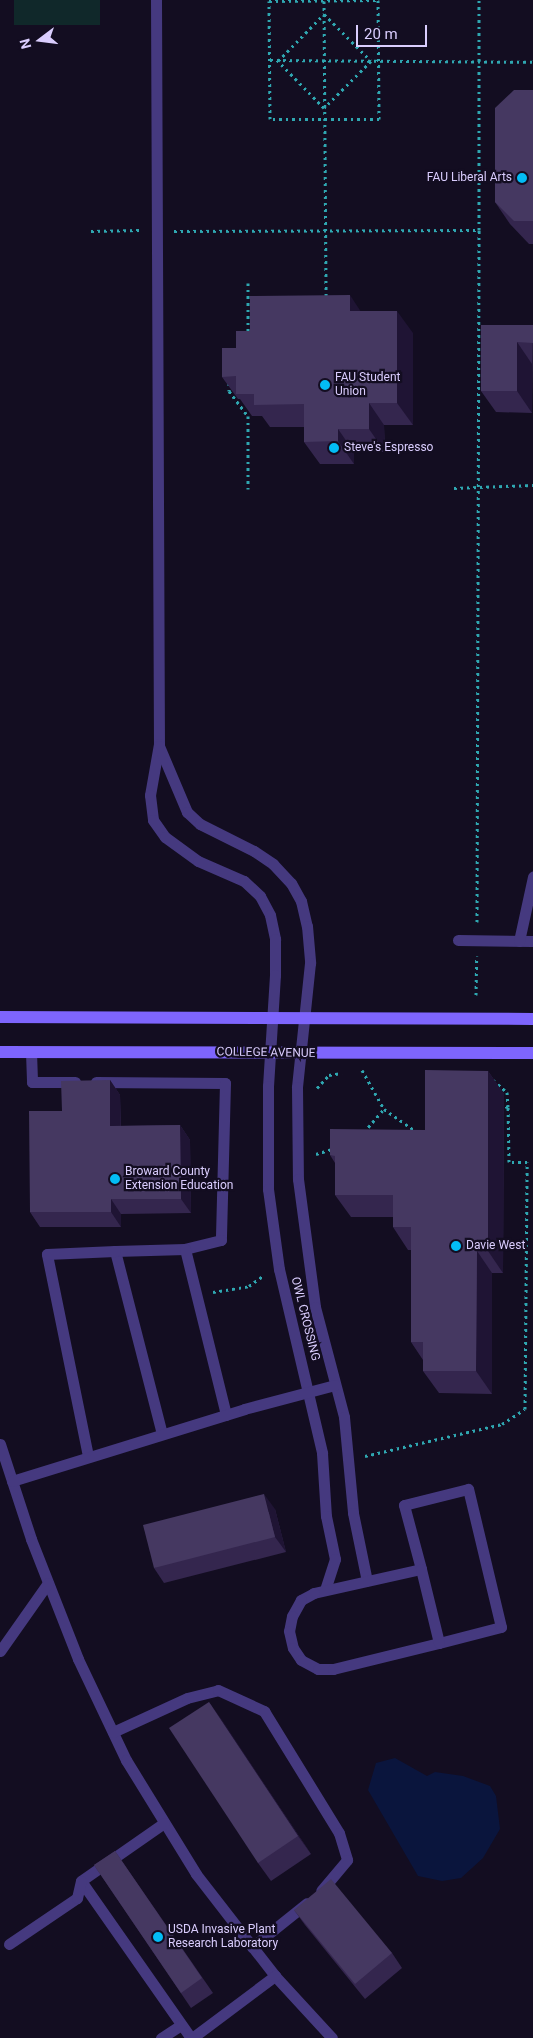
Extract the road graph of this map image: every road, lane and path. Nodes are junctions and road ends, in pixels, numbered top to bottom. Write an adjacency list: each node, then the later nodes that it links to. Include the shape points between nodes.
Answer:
1 (156, 0): 14 (lane)
2 (324, 0): 4 (path); 5 (path, via 269,1); 9 (path, via 378,0)
3 (479, 0): 10 (path)
4 (324, 14): 6 (path); 7 (path); 8 (path)
5 (270, 60): 6 (path); 13 (path, via 270,119)
6 (278, 61): 7 (path); 12 (path)
7 (324, 61): 8 (path); 12 (path)
8 (371, 62): 9 (path); 12 (path)
9 (379, 62): 10 (path); 13 (path, via 379,118)
10 (479, 62): 11 (path); 16 (path)
11 (533, 62)
12 (324, 108): 13 (path)
13 (325, 119): 15 (path)
14 (158, 230): 15 (path); 17 (path); 28 (lane, via 156,489)
15 (326, 230): 16 (path); 19 (path)
16 (479, 230): 21 (path)
17 (91, 231)
18 (248, 283): 22 (path)
19 (326, 301)
20 (487, 328): 21 (path)
21 (478, 329): 25 (path)
22 (248, 343)
23 (229, 376): 27 (path, via 229,391 248,416)
24 (533, 485): 25 (path)
25 (476, 487): 26 (path); 31 (path)
26 (454, 488)
27 (248, 489)
28 (159, 744): 36 (lane, OWL CROSSING, via 150,795 153,820 179,850 244,881 260,896 270,915 275,939); 37 (lane, OWL CROSSING, via 187,812 200,824 254,851 273,864 291,883 308,926 310,963)
29 (533, 877): 32 (lane)
30 (458, 940): 31 (lane)
31 (477, 940): 32 (lane); 34 (path)
32 (519, 941): 33 (lane)
33 (533, 941)
34 (476, 995)
35 (0, 1017): 36 (street)
36 (272, 1017): 37 (street); 41 (lane, OWL CROSSING)
37 (304, 1018): 38 (street); 42 (lane, OWL CROSSING)
38 (533, 1019)
39 (0, 1052): 40 (street, COLLEGE AVENUE)
40 (31, 1052): 41 (street, COLLEGE AVENUE); 55 (lane, via 32,1082 225,1083 221,1240)
41 (270, 1053): 42 (street, COLLEGE AVENUE); 58 (lane, OWL CROSSING, via 268,1189 272,1230 278,1269)
42 (301, 1053): 43 (street, COLLEGE AVENUE); 57 (lane, OWL CROSSING, via 297,1137 302,1226 314,1307)
43 (533, 1053)
44 (353, 1070): 48 (path, via 361,1069)
45 (345, 1072): 47 (path, via 329,1075 317,1085)
46 (488, 1075): 63 (path, via 507,1092 509,1162 527,1162 525,1409 502,1424)
47 (316, 1094)
48 (384, 1110): 49 (path); 50 (path)
49 (425, 1134)
50 (360, 1135)
51 (316, 1146): 53 (path)
52 (340, 1146): 53 (path)
53 (316, 1154): 54 (path)
54 (316, 1163)
55 (185, 1249): 56 (lane); 59 (lane)
56 (115, 1251): 60 (lane); 62 (lane, via 47,1254)
57 (335, 1385): 58 (lane); 66 (lane, OWL CROSSING, via 348,1441 352,1513)
58 (310, 1391): 59 (lane); 68 (lane, OWL CROSSING, via 322,1452 326,1516 334,1559)
59 (226, 1415): 60 (lane)
60 (162, 1434): 62 (lane)
61 (0, 1444): 64 (lane)
62 (88, 1456): 64 (lane)
63 (360, 1457)
64 (12, 1481): 67 (lane)
65 (421, 1569): 66 (lane); 69 (lane); 69 (lane, via 404,1505 468,1489 501,1627)
66 (367, 1581): 68 (lane)
67 (48, 1583): 70 (lane); 71 (lane, via 78,1659)
68 (325, 1590): 69 (lane, via 302,1600 292,1616 289,1631 293,1648 301,1660 318,1669 333,1669)
69 (439, 1643)
70 (0, 1651)
71 (113, 1732): 72 (lane); 75 (lane, via 187,1698 218,1690 264,1711 339,1833 347,1860 325,1888)
72 (164, 1822): 73 (lane); 75 (lane, via 196,1874)
73 (80, 1881): 74 (lane, via 77,1898); 77 (lane)
74 (9, 1944)
75 (252, 1947): 76 (lane)
76 (275, 1976): 79 (lane); 80 (lane)
77 (181, 2025): 78 (lane); 79 (lane)
78 (161, 2038)
79 (191, 2038)
80 (332, 2038)

